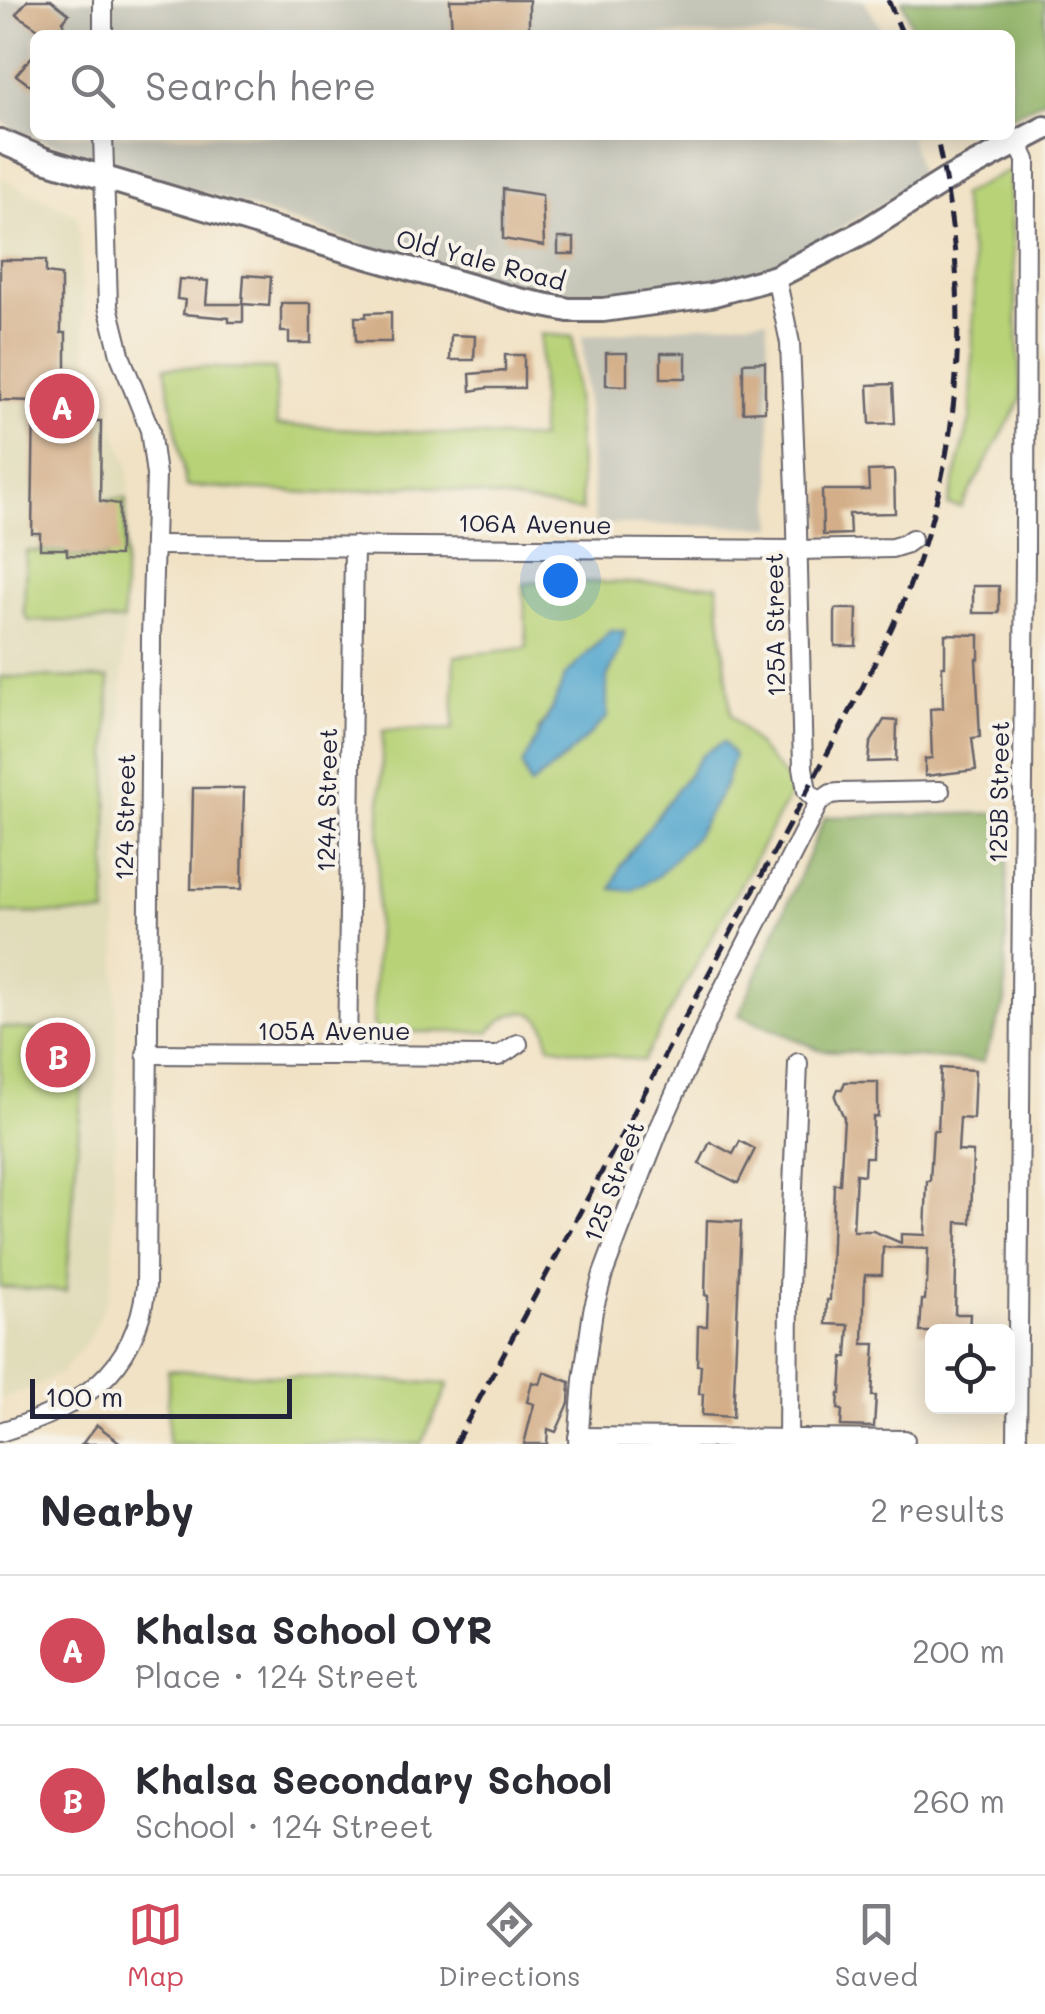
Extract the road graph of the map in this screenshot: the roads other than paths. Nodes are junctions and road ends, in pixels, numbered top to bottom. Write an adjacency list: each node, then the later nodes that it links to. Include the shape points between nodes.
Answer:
1 (103, 0): 2 (street)
2 (103, 30)
3 (1045, 128): 6 (main road, Old Yale Road)
4 (103, 140): 7 (street, 124 Street)
5 (0, 141): 7 (main road, Old Yale Road)
6 (1017, 142): 8 (main road, Old Yale Road); 23 (street, 125B Street, via 1026,160 1026,259)
7 (102, 176): 8 (main road, Old Yale Road, via 555,308 638,306); 10 (street, 124 Street, via 108,306 150,430)
8 (776, 276): 12 (street, 125A Street, via 790,343)
9 (912, 539): 12 (street, 106A Avenue, via 892,548)
10 (155, 544): 11 (street, 106A Avenue); 16 (street, 124 Street)
11 (354, 546): 12 (street, 106A Avenue); 17 (street, 124A Street)
12 (797, 550): 14 (street, 125A Street, via 802,766 806,790)
13 (940, 791): 14 (street, via 839,792)
14 (819, 802): 20 (street, 125 Street, via 660,1127 603,1274)
15 (518, 1044): 17 (street, 105A Avenue, via 498,1056)
16 (146, 1054): 17 (street, 105A Avenue); 19 (street, 124 Street, via 146,1286 136,1331 123,1355 78,1401)
17 (347, 1055)
18 (798, 1064): 22 (street)
19 (0, 1432)
20 (578, 1440): 22 (street)
21 (905, 1440): 22 (street)
22 (788, 1441)
23 (1017, 1444)

